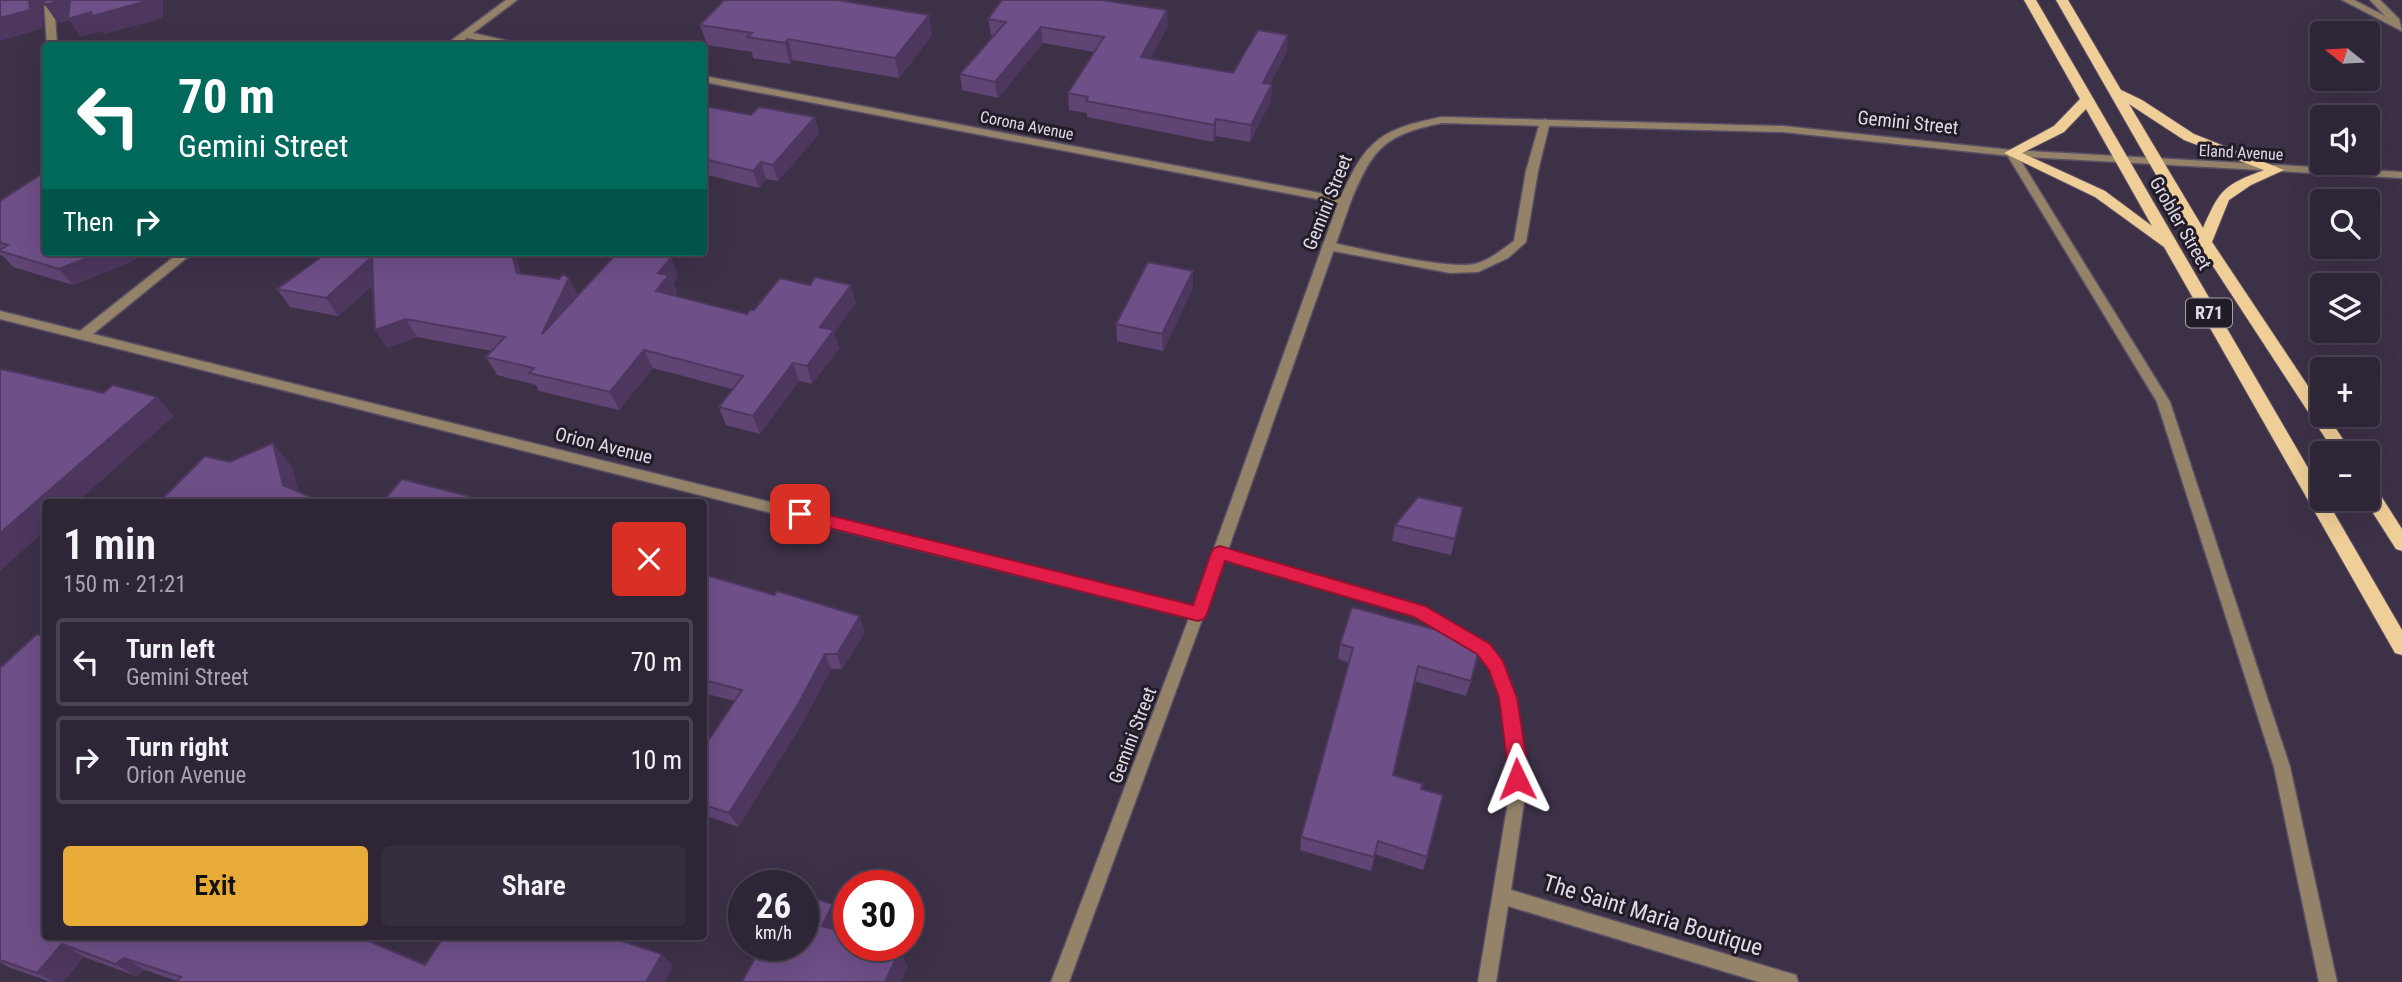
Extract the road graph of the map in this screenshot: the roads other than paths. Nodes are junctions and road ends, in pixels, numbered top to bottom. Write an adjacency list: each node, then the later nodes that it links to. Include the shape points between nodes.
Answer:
1 (49, 0): 9 (street)
2 (512, 0): 8 (street)
3 (2030, 0): 14 (main road, Grobler Street / R71)
4 (2062, 0): 13 (main road, Grobler Street / R71)
5 (2347, 0): 7 (street)
6 (2375, 0): 7 (street)
7 (2402, 27)
8 (464, 34): 10 (street); 11 (street)
9 (52, 42)
10 (454, 42)
11 (505, 42)
12 (707, 80): 21 (street, Corona Avenue)
13 (2114, 92): 18 (main road, Grobler Street / R71); 19 (main road, via 2189,138)
14 (2087, 100): 16 (main road, via 2059,129); 17 (main road, Grobler Street / R71)
15 (1545, 122): 16 (street, Gemini Street, via 1783,129); 21 (street, Gemini Street, via 1442,120 1415,124 1374,144 1360,163); 24 (street, via 1520,242 1504,255 1478,268 1450,269)
16 (2011, 153): 17 (street, Gemini Street); 23 (main road, via 2100,194); 38 (street, via 2163,402 2282,767)
17 (2120, 160): 18 (street, Eland Avenue); 23 (main road, Grobler Street / R71)
18 (2154, 163): 19 (street, Eland Avenue); 22 (main road, Grobler Street / R71)
19 (2277, 170): 20 (street, Eland Avenue); 22 (main road, via 2246,182 2223,198)
20 (2402, 175)
21 (1345, 201): 24 (street, Gemini Street)
22 (2204, 243): 28 (main road, Grobler Street / R71)
23 (2169, 244): 33 (main road, Grobler Street / R71)
24 (1328, 246): 31 (street, Gemini Street)
25 (183, 256): 27 (street)
26 (0, 315): 27 (street, Orion Avenue)
27 (83, 335): 32 (street, Orion Avenue)
28 (2336, 441)
29 (2380, 509): 30 (main road)
30 (2402, 544)
31 (1220, 553): 32 (street, Gemini Street); 34 (street, via 1419,611 1483,649 1497,667 1508,698 1517,755 1516,802)
32 (1198, 614): 35 (street, Gemini Street)
33 (2402, 647)
34 (1503, 896): 36 (street); 37 (street, The Saint Maria Boutique)
35 (1060, 982)
36 (1488, 982)
37 (1789, 982)
38 (2328, 982)

